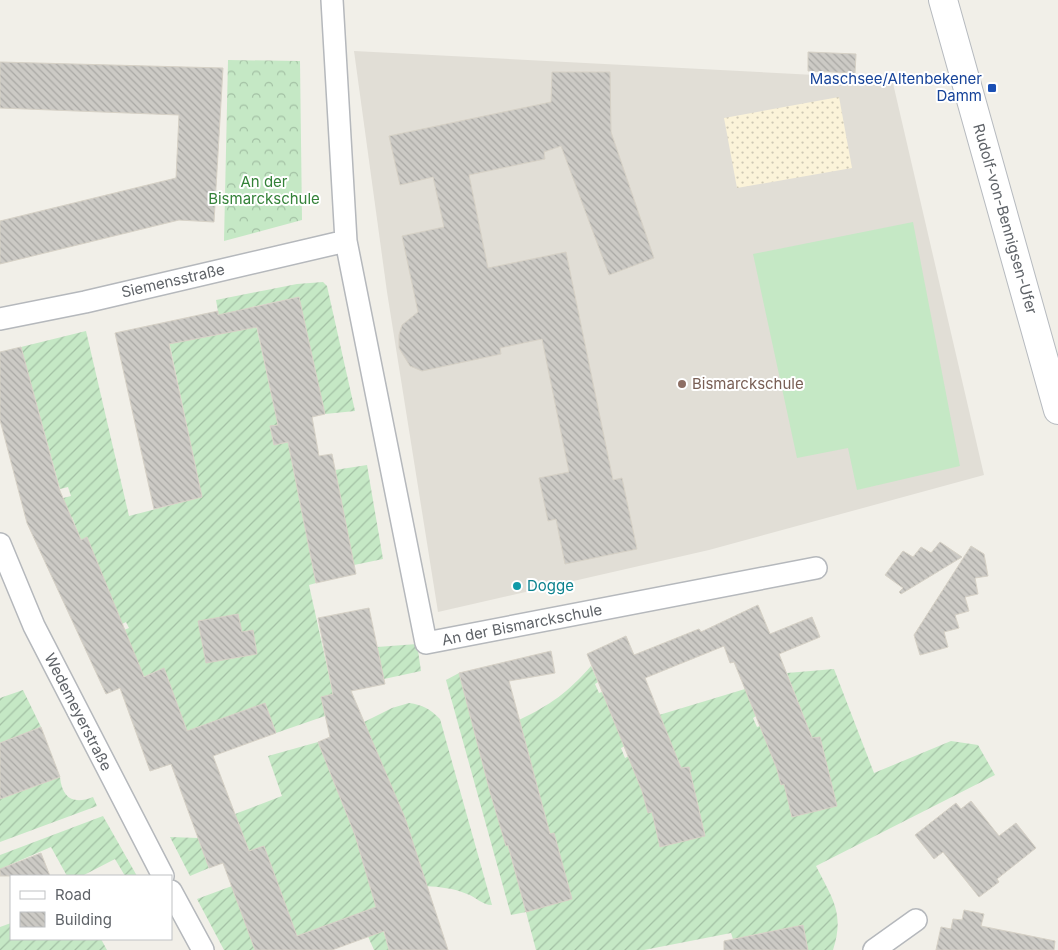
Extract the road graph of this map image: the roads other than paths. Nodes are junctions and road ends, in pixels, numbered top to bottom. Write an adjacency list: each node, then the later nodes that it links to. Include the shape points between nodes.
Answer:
1 (332, 0): 3 (street, An der Bismarckschule)
2 (943, 0): 5 (street, Rudolf-von-Bennigsen-Ufer)
3 (346, 240): 4 (street, Siemensstraße); 7 (street, An der Bismarckschule, via 426,643)
4 (0, 319)
5 (1058, 410)
6 (0, 544): 8 (street, Wedemeyerstraße, via 34,626)
7 (816, 568)
8 (163, 875)
9 (172, 893): 11 (street)
10 (916, 920): 12 (street)
11 (204, 950)
12 (874, 950)

